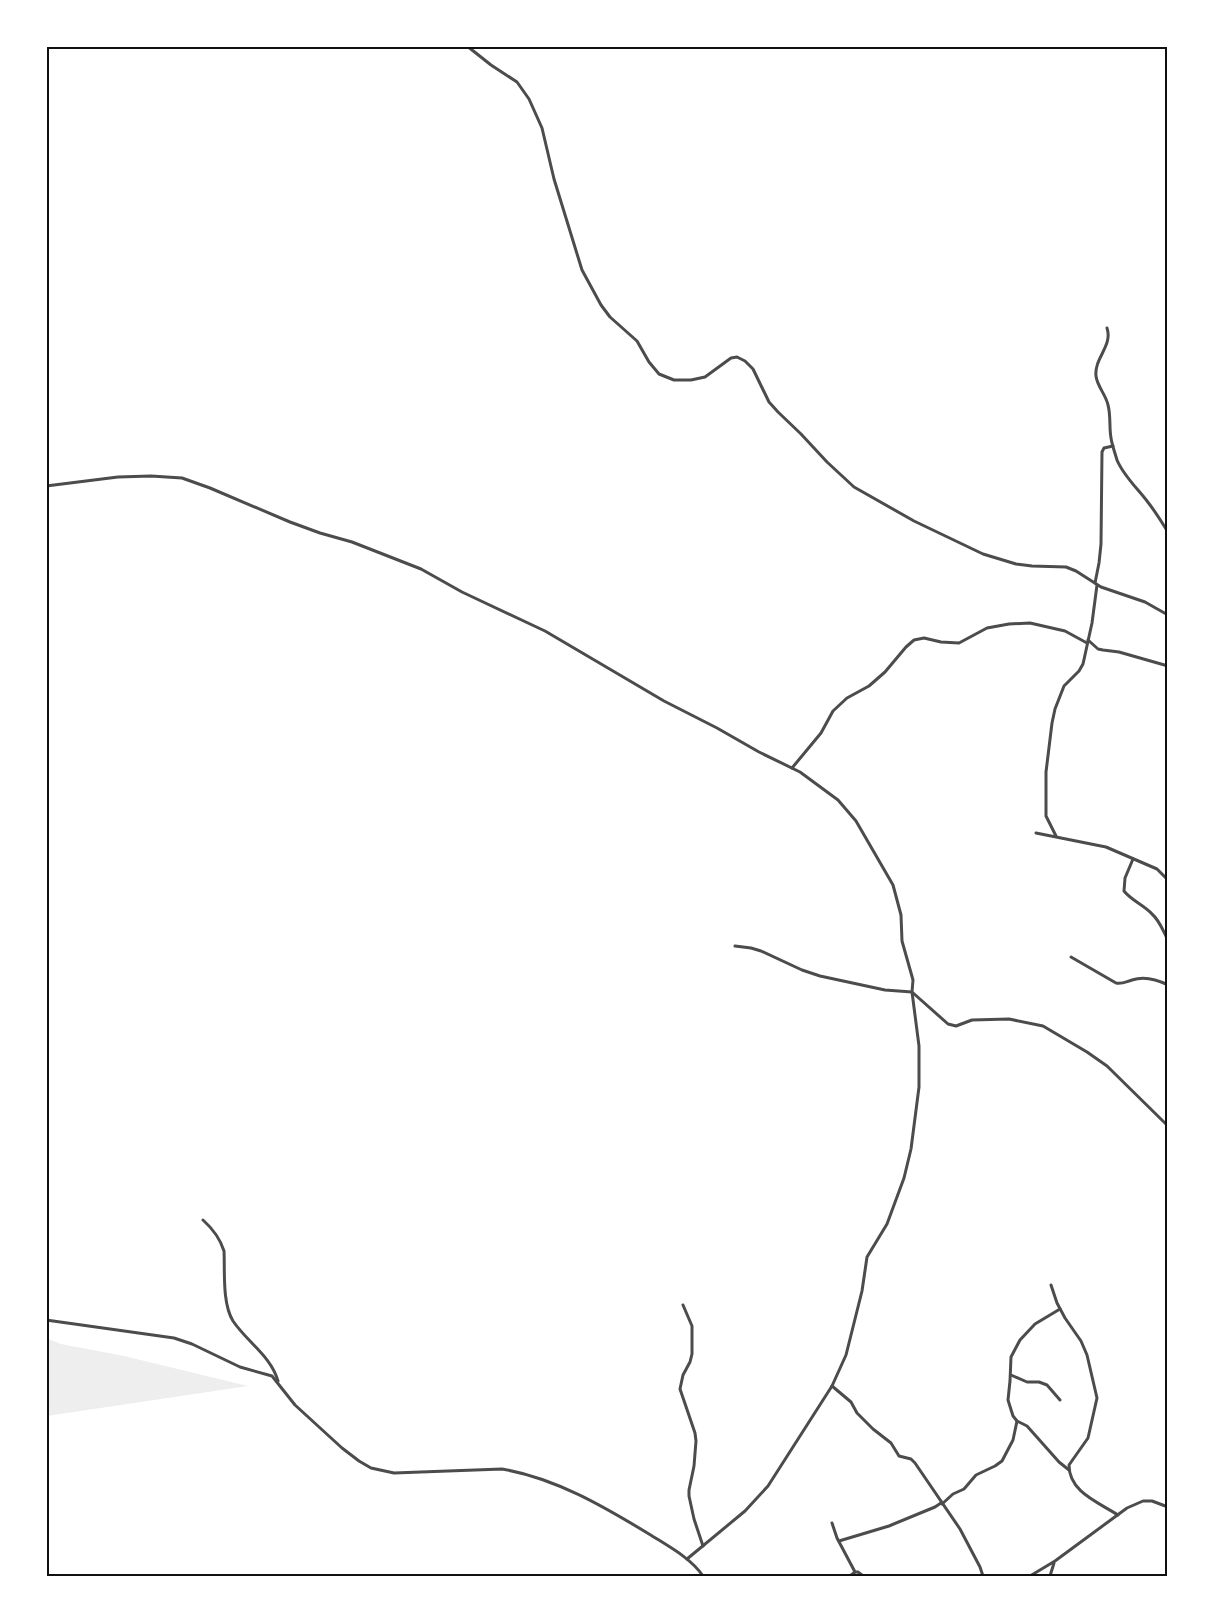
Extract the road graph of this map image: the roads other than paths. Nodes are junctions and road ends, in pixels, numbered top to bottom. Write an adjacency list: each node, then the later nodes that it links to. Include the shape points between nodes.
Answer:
1 (467, 46): 6 (street, via 517,82 529,99 543,129 582,270 610,317 637,341 659,374 674,380 691,380 705,377 731,358 746,361 769,402 854,487 983,554 1016,564 1066,567)
2 (1107, 328): 3 (street, via 1108,344 1095,374 1108,406)
3 (1113, 446): 5 (street, via 1126,475); 6 (street, via 1102,452 1101,544)
4 (46, 486): 10 (street, via 151,476 182,478 210,488 290,522 421,569 545,631 654,696)
5 (1167, 532)
6 (1096, 584): 7 (street, via 1145,602); 8 (street)
7 (1167, 615)
8 (1088, 642): 9 (street, via 1103,651); 10 (street, via 1030,624 987,628 959,643 918,639 869,686 833,711); 12 (street, via 1083,664 1064,686 1052,723 1046,816)
9 (1167, 666)
10 (792, 768): 20 (street, via 838,800 856,821 893,885 913,980)
11 (1036, 833): 12 (street)
12 (1056, 836): 13 (street, via 1095,843)
13 (1133, 859): 14 (street); 16 (street, via 1124,891 1151,912)
14 (1165, 874): 15 (street)
15 (1167, 879)
16 (1167, 940)
17 (735, 946): 20 (street, via 762,951 820,976)
18 (1071, 957): 19 (street, via 1121,984 1141,978)
19 (1167, 985)
20 (912, 992): 21 (street, via 948,1024 1009,1019 1043,1026 1107,1066); 29 (street, via 919,1046 919,1087 911,1149 887,1224 867,1257 846,1355)
21 (1167, 1126)
22 (203, 1220): 28 (street, via 215,1232 224,1251 229,1312 270,1364)
23 (1051, 1285): 25 (street)
24 (683, 1305): 38 (street, via 692,1326 692,1354 680,1389 695,1433 689,1496)
25 (1060, 1309): 27 (street, via 1035,1324 1020,1340 1011,1357); 32 (street, via 1087,1355 1097,1398 1088,1437 1070,1462)
26 (46, 1320): 28 (street, via 174,1338 240,1367 272,1376)
27 (1011, 1376): 30 (street, via 1047,1385); 31 (street, via 1008,1400)
28 (278, 1383): 39 (street, via 295,1405 342,1448 371,1468 394,1473 516,1471 592,1500)
29 (832, 1386): 33 (street, via 891,1443 899,1456 915,1462); 38 (street, via 768,1486)
30 (1060, 1400)
31 (1017, 1421): 32 (street, via 1028,1426); 33 (street, via 1002,1461 976,1475)
32 (1069, 1470): 35 (street, via 1081,1492)
33 (942, 1504): 37 (street, via 888,1527); 45 (street, via 960,1529)
34 (1167, 1507): 35 (street, via 1143,1501)
35 (1118, 1515): 40 (street)
36 (832, 1523): 37 (street)
37 (839, 1540): 41 (street)
38 (703, 1546): 39 (street)
39 (687, 1559): 42 (street)
40 (1055, 1561): 46 (street); 47 (street)
41 (855, 1572): 43 (street); 44 (street)
42 (704, 1576)
43 (850, 1576)
44 (863, 1576)
45 (983, 1576)
46 (1033, 1576)
47 (1050, 1576)

